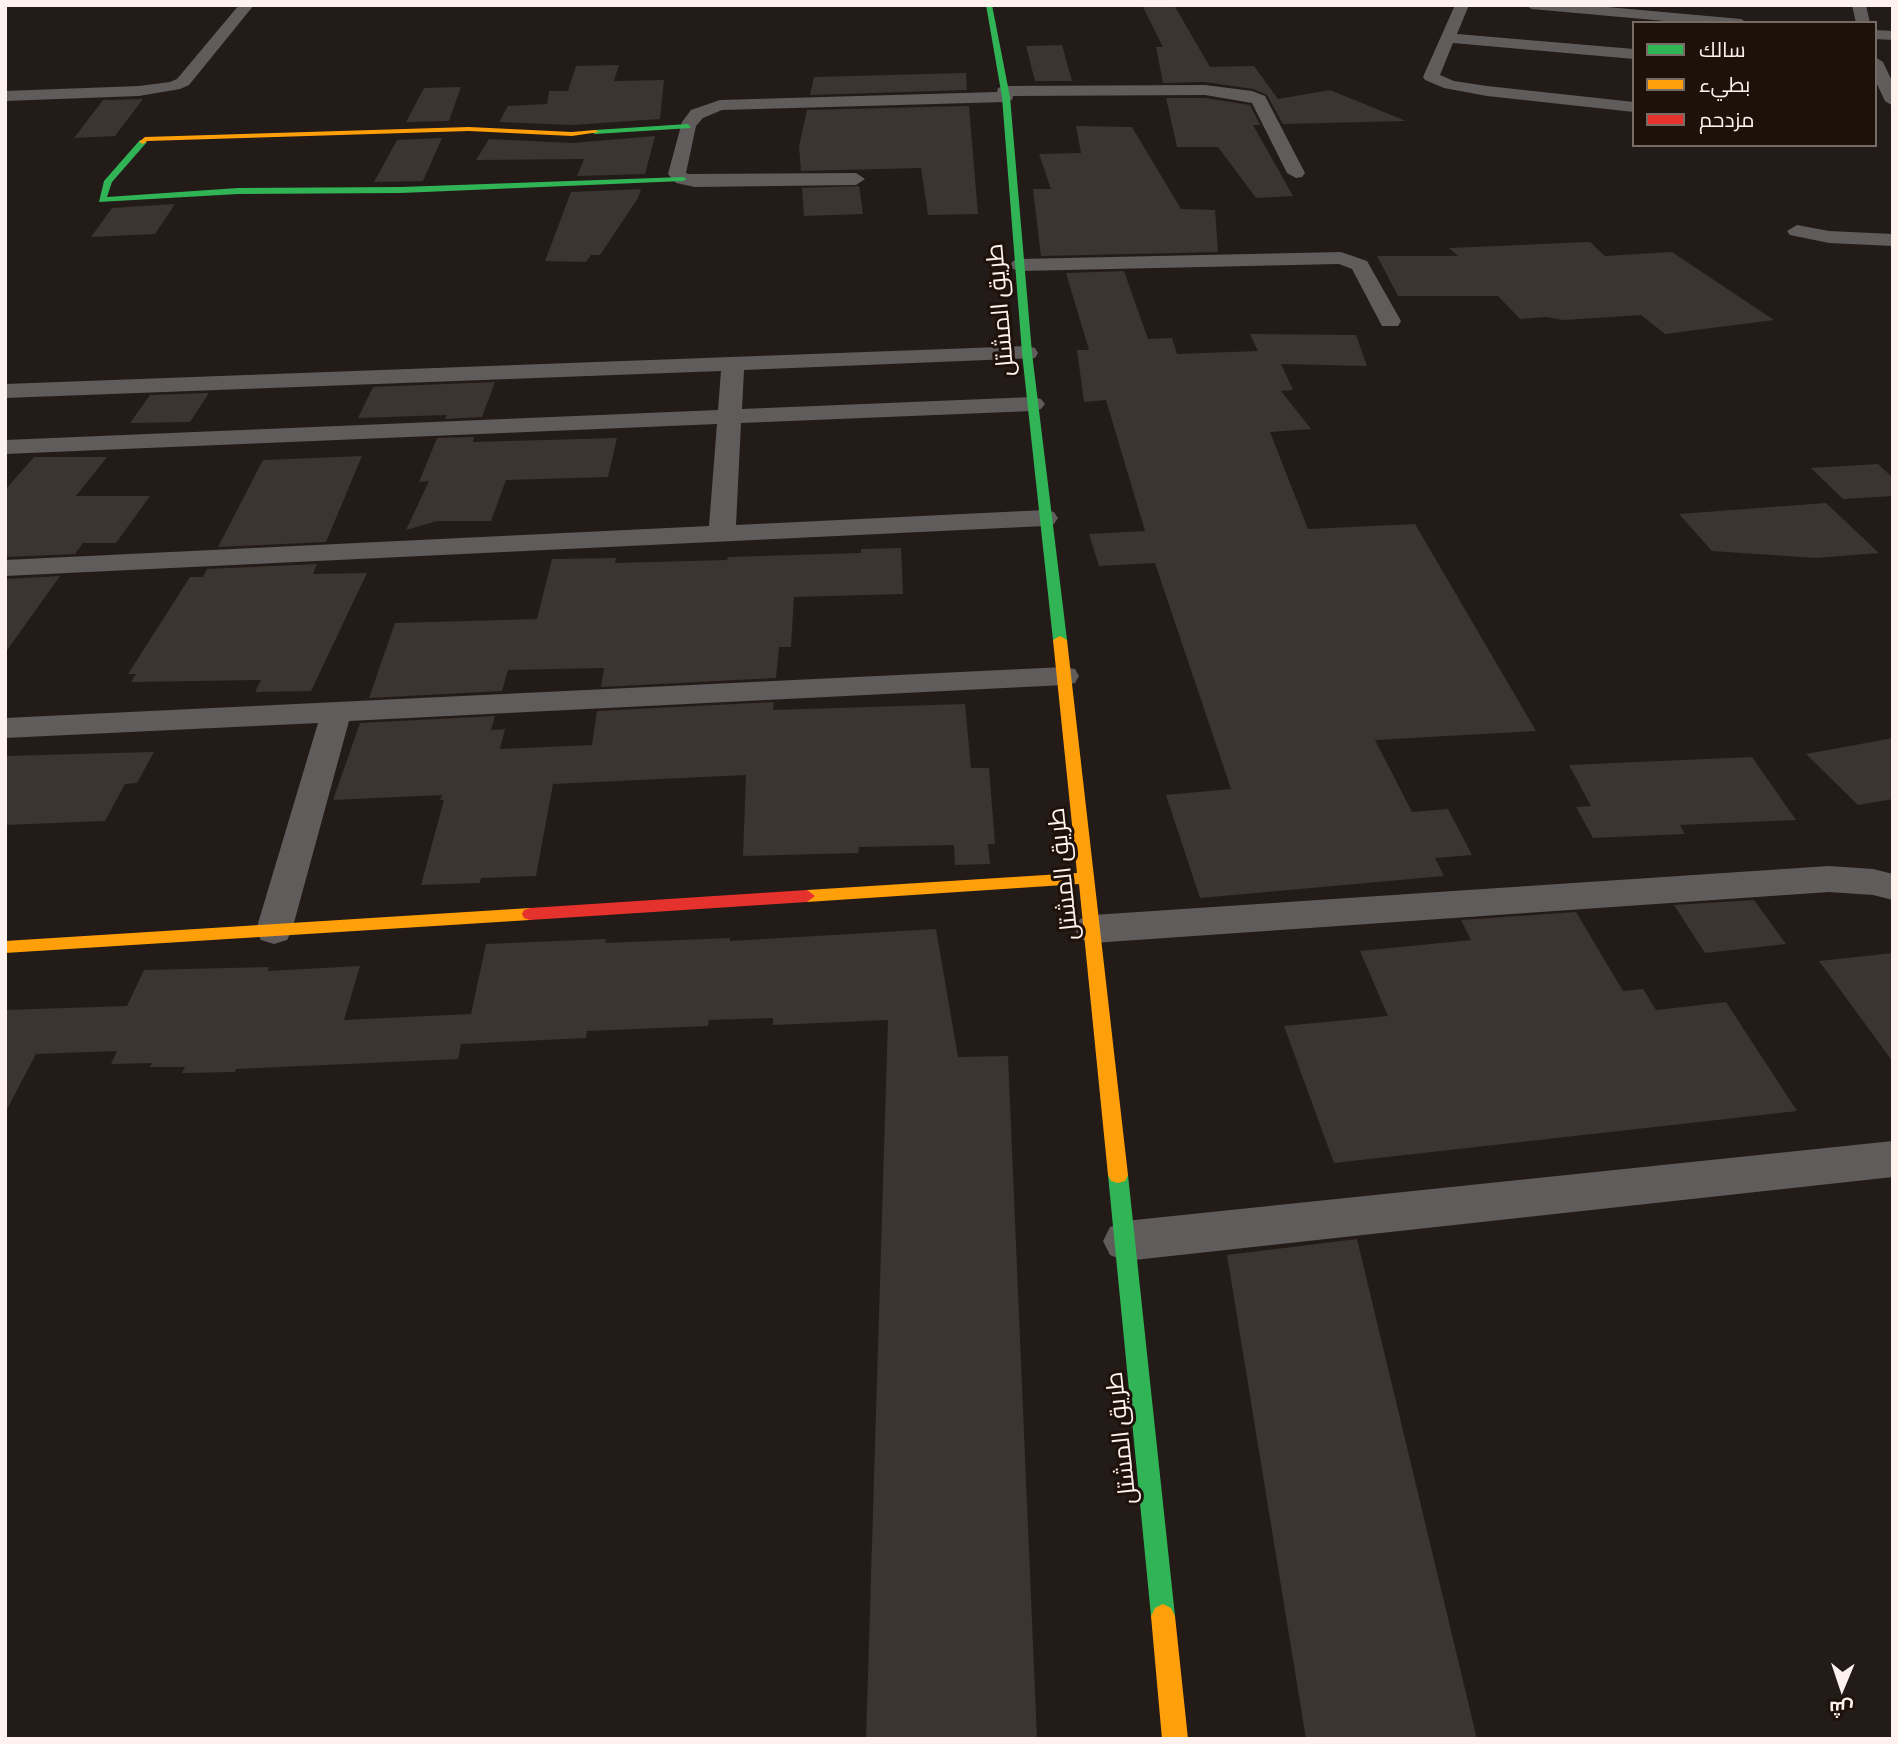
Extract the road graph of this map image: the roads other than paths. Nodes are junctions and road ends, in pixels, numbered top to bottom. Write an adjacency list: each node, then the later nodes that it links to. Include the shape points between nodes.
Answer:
1 (247, 5): 10 (street, via 183,82 174,86)
2 (989, 5): 9 (main road, طريق المشتل)
3 (1462, 5): 6 (street)
4 (1532, 5): 5 (street)
5 (1718, 21)
6 (1448, 38): 7 (street); 12 (street, via 1432,77 1450,85)
7 (1632, 54)
8 (1877, 71): 11 (street)
9 (1005, 94): 13 (street, via 736,103 708,108); 14 (street, via 1205,90 1252,96 1259,100); 19 (main road, طريق المشتل)
10 (5, 96)
11 (1893, 101)
12 (1632, 107)
13 (688, 126): 15 (street, via 677,174); 15 (main road, via 572,134 469,129 145,139 108,181 102,200 238,191)
14 (1296, 173)
15 (683, 179): 16 (street)
16 (856, 179)
17 (1797, 231): 18 (street)
18 (1893, 240)
19 (1020, 265): 20 (street, via 1341,258 1360,265); 21 (main road, طريق المشتل)
20 (1390, 321)
21 (1027, 353): 22 (street); 24 (main road, طريق المشتل)
22 (733, 366): 23 (street); 25 (street)
23 (5, 391)
24 (1033, 404): 25 (street); 27 (main road, طريق المشتل)
25 (731, 418): 26 (street); 28 (street)
26 (5, 447)
27 (1045, 518): 28 (street); 30 (main road, طريق المشتل)
28 (722, 535): 29 (street)
29 (5, 568)
30 (1064, 676): 31 (street); 33 (main road, طريق المشتل)
31 (336, 713): 32 (street); 36 (street)
32 (5, 728)
33 (1087, 878): 35 (main road, طريق المشتل); 36 (main road)
34 (1893, 887): 35 (street, via 1829,879)
35 (1093, 929): 39 (main road, طريق المشتل)
36 (274, 930): 37 (main road)
37 (5, 947)
38 (1893, 1159): 39 (street)
39 (1125, 1241): 40 (main road, طريق المشتل)
40 (1175, 1739)

